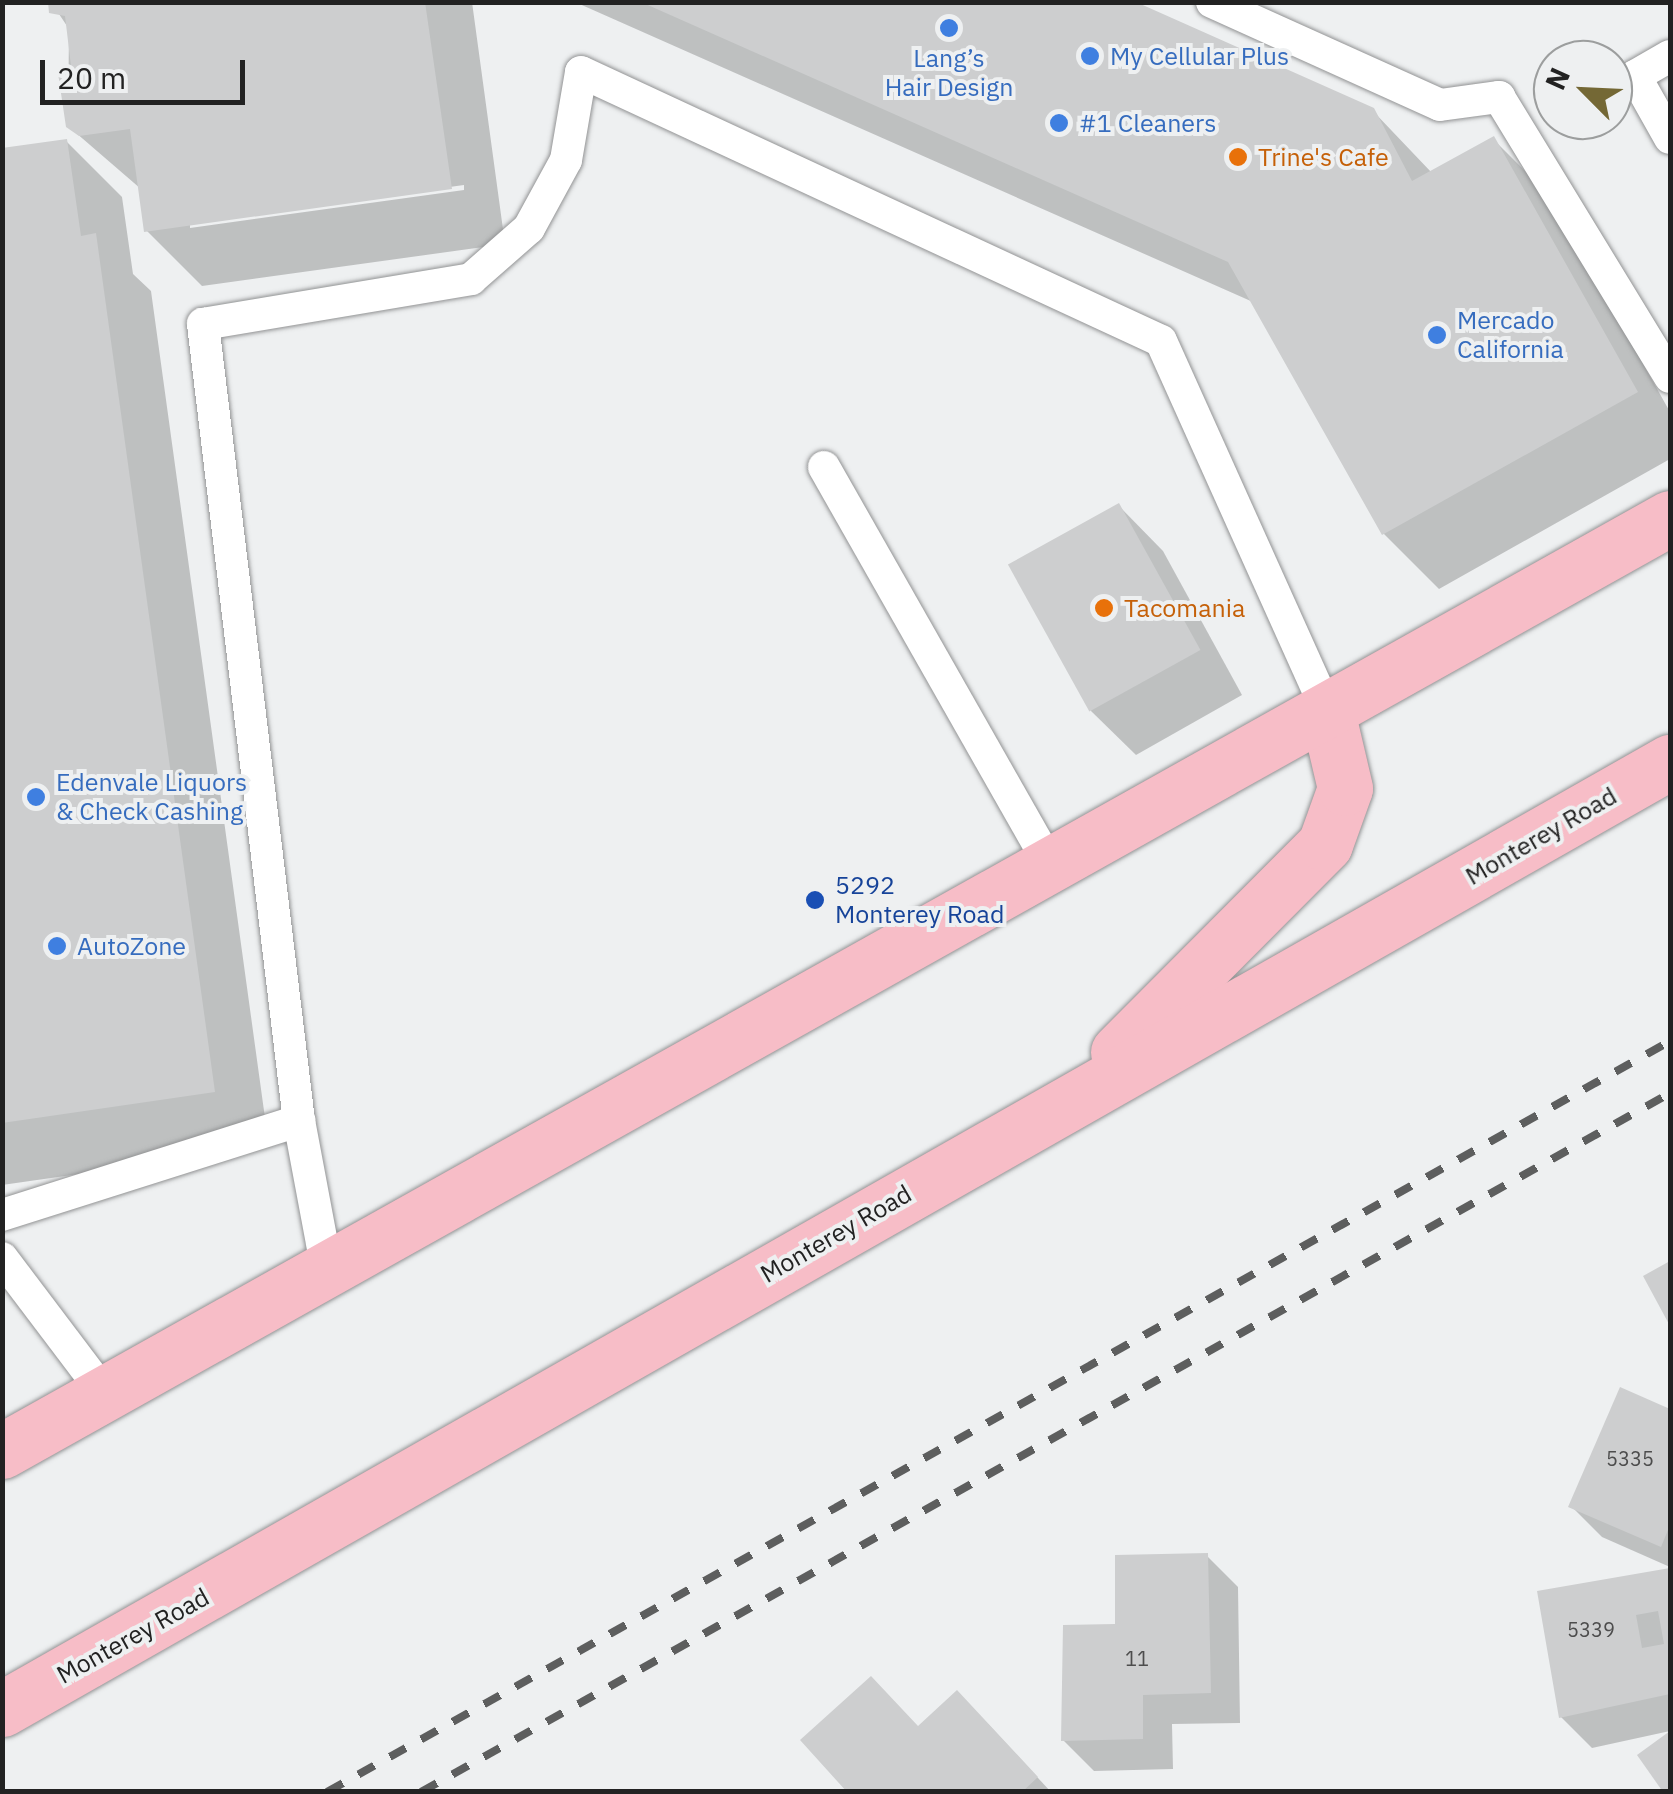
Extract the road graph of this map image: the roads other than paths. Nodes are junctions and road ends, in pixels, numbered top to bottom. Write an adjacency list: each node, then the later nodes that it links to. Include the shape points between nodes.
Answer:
1 (1212, 2): 4 (lane, via 1440,106 1499,97)
2 (1670, 56): 3 (lane, via 1635,76)
3 (1670, 138)
4 (1670, 377)
5 (824, 467): 9 (lane)
6 (1670, 518): 7 (main road)
7 (1327, 711): 9 (main road); 10 (main road, via 1345,788 1325,844); 11 (lane, via 1162,341 581,72 566,160 529,228 472,279 203,324)
8 (1670, 762): 10 (main road, Monterey Road)
9 (1050, 865): 14 (main road)
10 (1069, 1100): 17 (main road, Monterey Road)
11 (298, 1121): 12 (lane); 14 (lane)
12 (2, 1215)
13 (2, 1258): 15 (lane)
14 (327, 1270): 15 (main road)
15 (105, 1394): 16 (main road)
16 (2, 1452)
17 (2, 1708)

